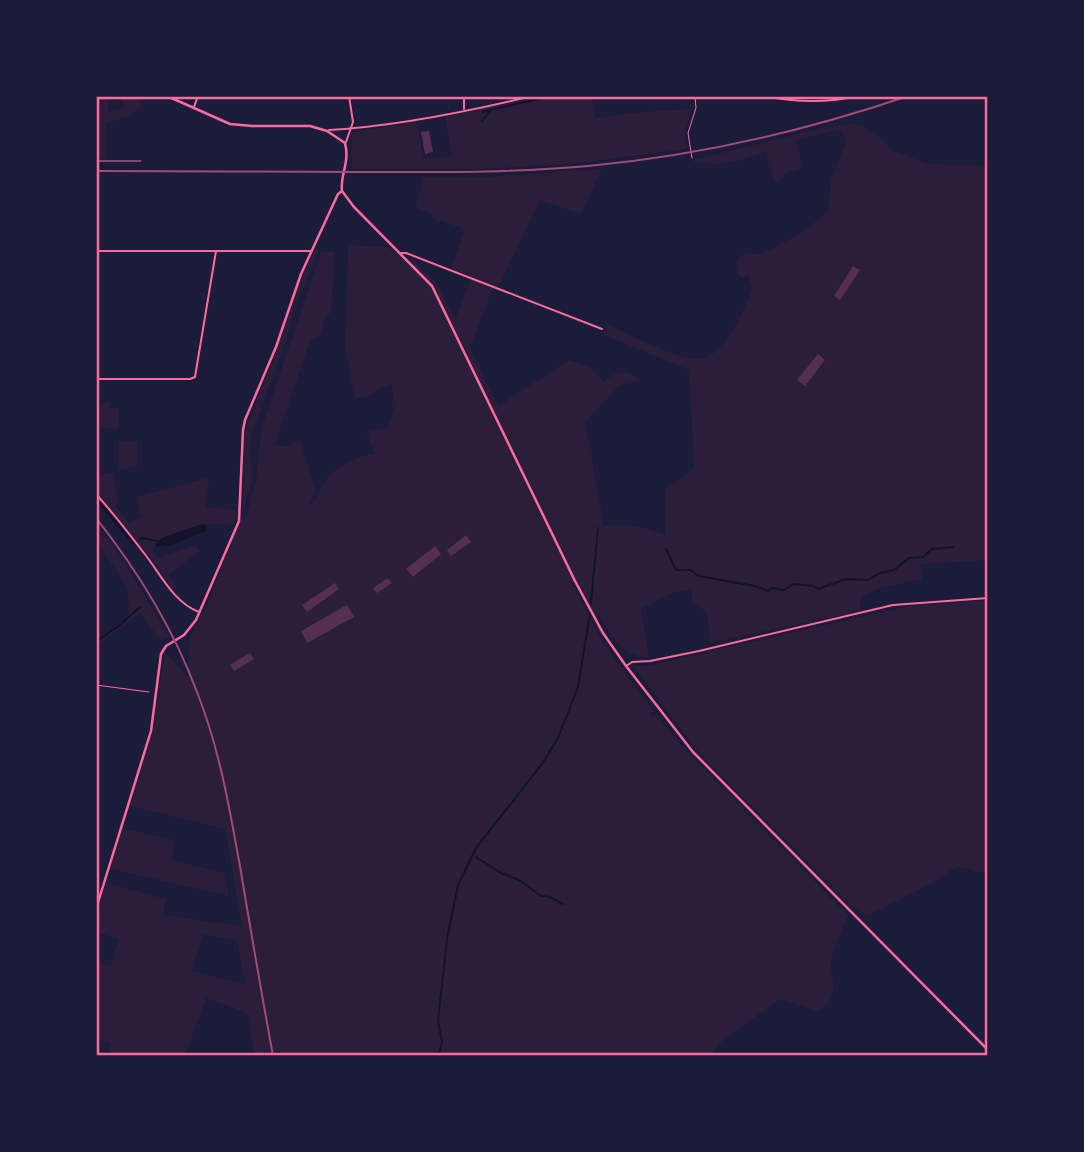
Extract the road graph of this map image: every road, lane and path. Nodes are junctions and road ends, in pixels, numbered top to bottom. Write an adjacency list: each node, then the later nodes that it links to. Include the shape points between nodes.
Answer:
1 (167, 96): 9 (street)
2 (198, 96): 9 (street)
3 (349, 96): 11 (street)
4 (464, 96): 10 (street)
5 (532, 96): 10 (street)
6 (695, 96): 14 (path, via 688,133)
7 (763, 96): 8 (street, via 788,100)
8 (858, 96)
9 (194, 108): 12 (street, via 239,126 300,125)
10 (464, 111): 11 (street)
11 (351, 129): 12 (street); 13 (street)
12 (327, 131): 13 (street)
13 (345, 143): 17 (street, via 348,163)
14 (692, 158)
15 (96, 161): 16 (lane)
16 (141, 161)
17 (342, 191): 20 (street); 21 (street)
18 (96, 251): 19 (street)
19 (216, 251): 20 (street); 23 (street, via 195,377)
20 (311, 251): 26 (street, via 245,420 239,521)
21 (400, 253): 22 (street); 27 (street, via 440,299 575,581)
22 (602, 329)
23 (96, 379)
24 (96, 494): 26 (street, via 174,594)
25 (988, 598): 27 (street, via 893,605)
26 (200, 612): 29 (street, via 192,627 162,651)
27 (626, 666): 31 (street, via 693,752)
28 (96, 685): 29 (path)
29 (155, 693): 30 (street, via 150,731)
30 (96, 909)
31 (988, 1050)

